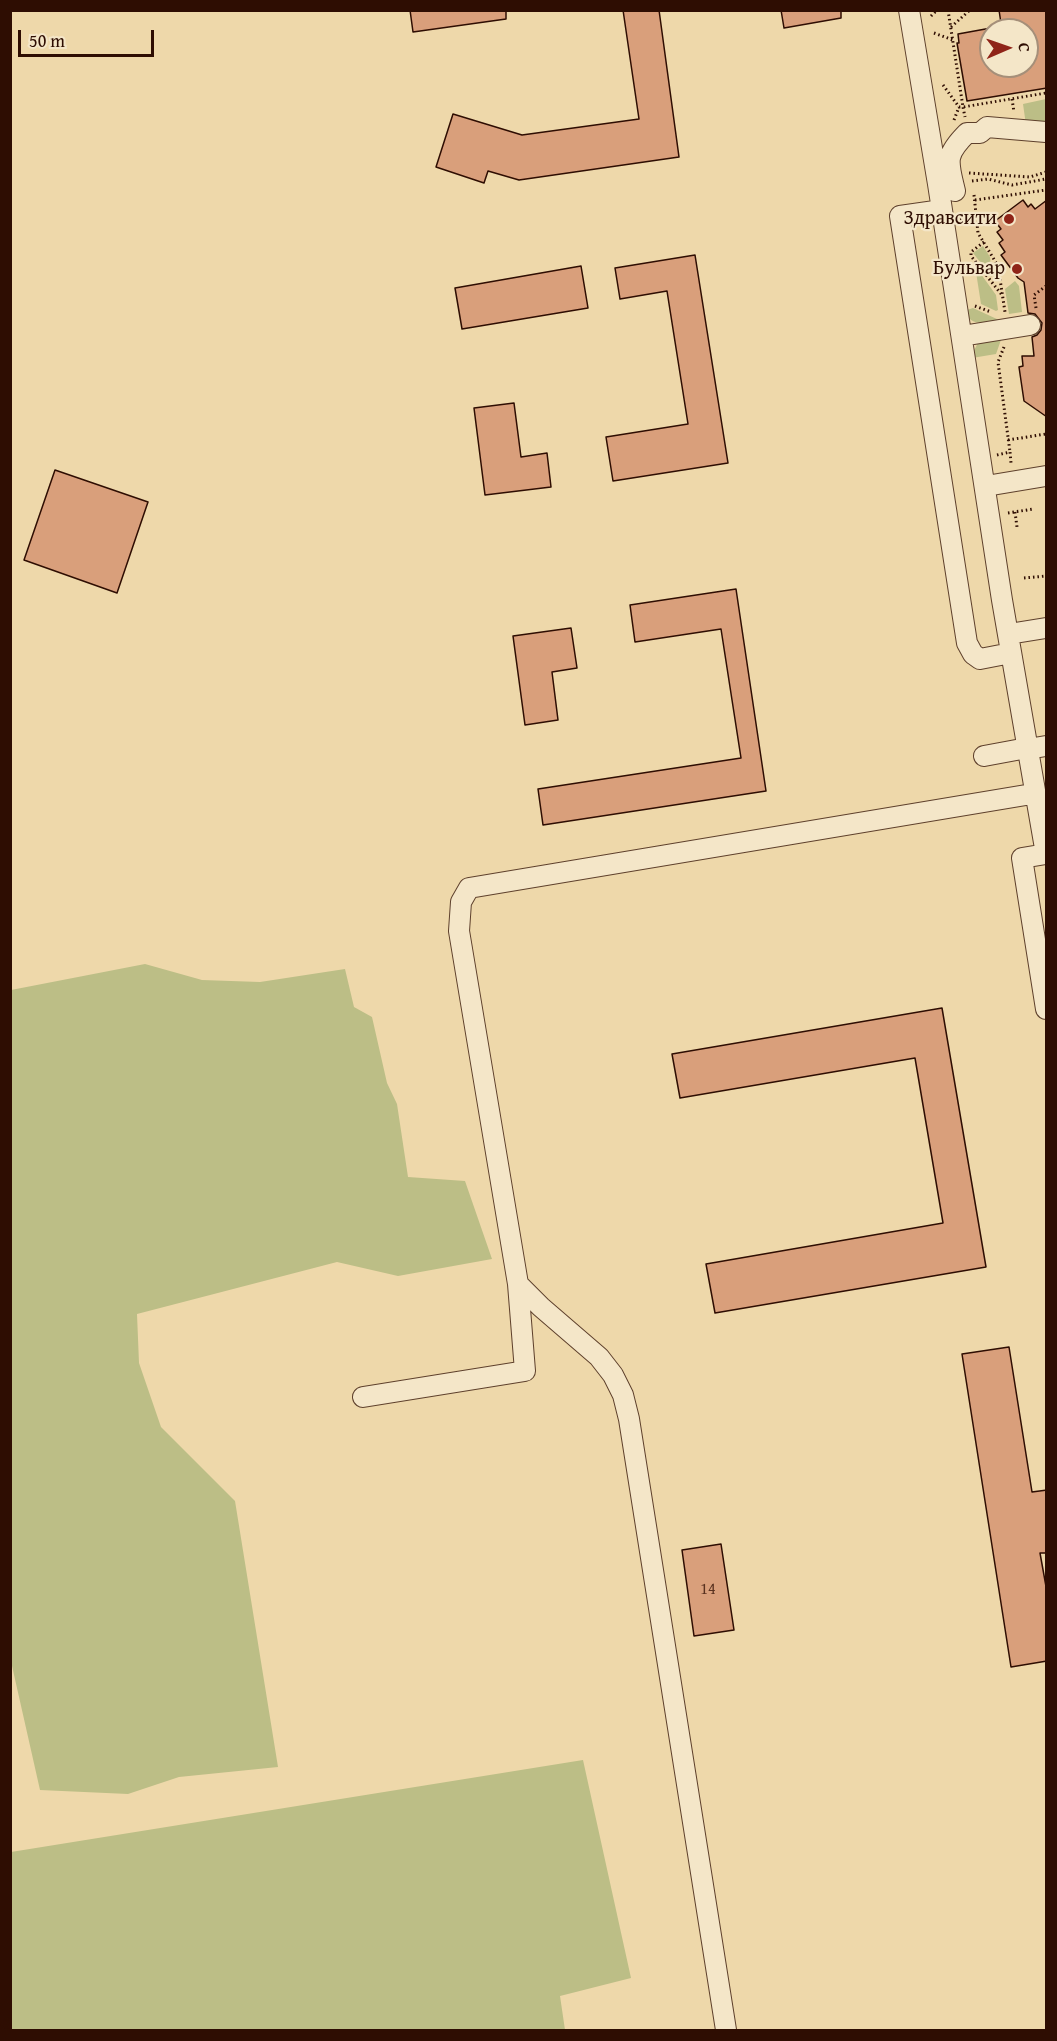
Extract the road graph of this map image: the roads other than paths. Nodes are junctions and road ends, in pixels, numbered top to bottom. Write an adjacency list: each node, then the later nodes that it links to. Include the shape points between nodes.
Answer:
1 (909, 10): 4 (street)
2 (1047, 132): 3 (street, via 987,126 980,133 967,134 948,161)
3 (961, 185)
4 (942, 210): 6 (street); 11 (street, via 900,216 932,422 967,643 980,659)
5 (1030, 326): 6 (street)
6 (962, 336): 8 (street)
7 (1047, 476): 8 (street)
8 (986, 486): 11 (street)
9 (1047, 628): 10 (street)
10 (1015, 633)
11 (1011, 653): 12 (street)
12 (1034, 748): 13 (street); 15 (street)
13 (984, 756)
14 (1026, 795): 19 (street, via 469,888 461,902 459,931)
15 (1046, 846): 16 (street, via 1022,858)
16 (1039, 917): 17 (street)
17 (1043, 964): 18 (street)
18 (1047, 1009)
19 (519, 1284): 20 (street, via 525,1371); 21 (street, via 598,1357 623,1395)
20 (363, 1397)
21 (726, 2031)

